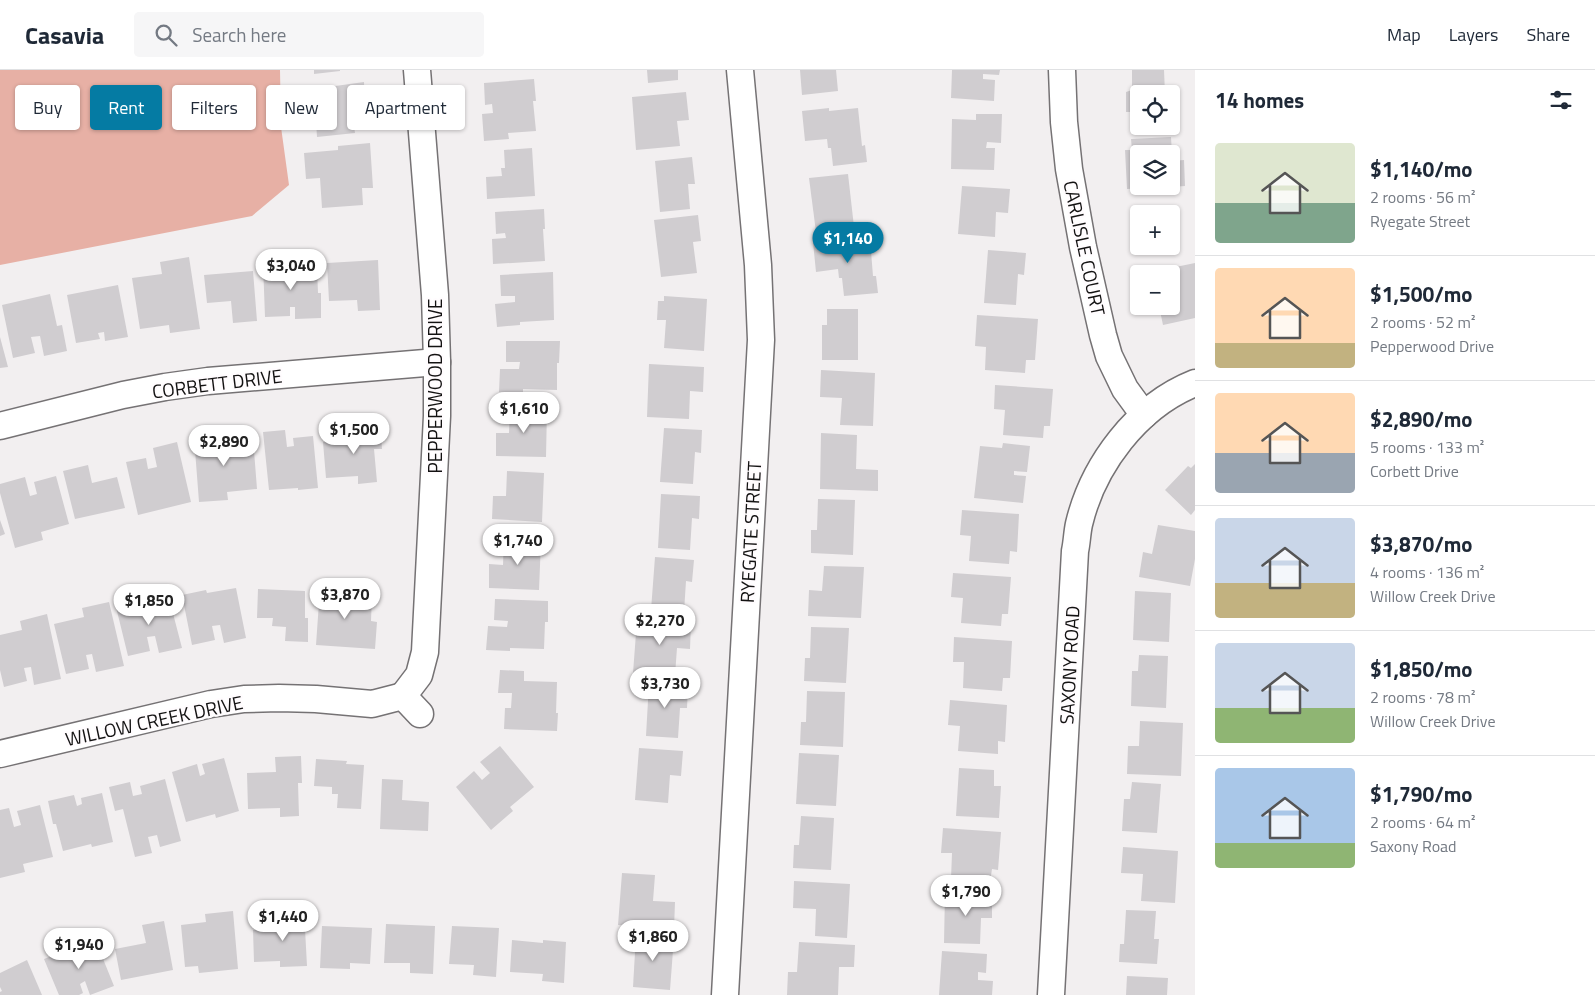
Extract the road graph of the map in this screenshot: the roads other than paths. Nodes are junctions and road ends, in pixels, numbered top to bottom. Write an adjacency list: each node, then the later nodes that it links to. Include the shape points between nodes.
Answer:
1 (417, 70): 4 (street, PEPPERWOOD DRIVE, via 435,296)
2 (740, 70): 10 (street, RYEGATE STREET, via 758,265 761,340)
3 (1062, 70): 6 (street, CARLISLE COURT, via 1069,169 1103,335 1109,356 1125,388)
4 (437, 362): 7 (street, CORBETT DRIVE, via 165,387); 8 (street, PEPPERWOOD DRIVE, via 425,652)
5 (1195, 383): 6 (street, SAXONY ROAD)
6 (1144, 415): 11 (street, SAXONY ROAD, via 1104,462 1079,524)
7 (0, 426)
8 (412, 705): 9 (street, WILLOW CREEK DRIVE, via 316,698 244,700 211,704)
9 (0, 754)
10 (725, 995)
11 (1051, 995)

